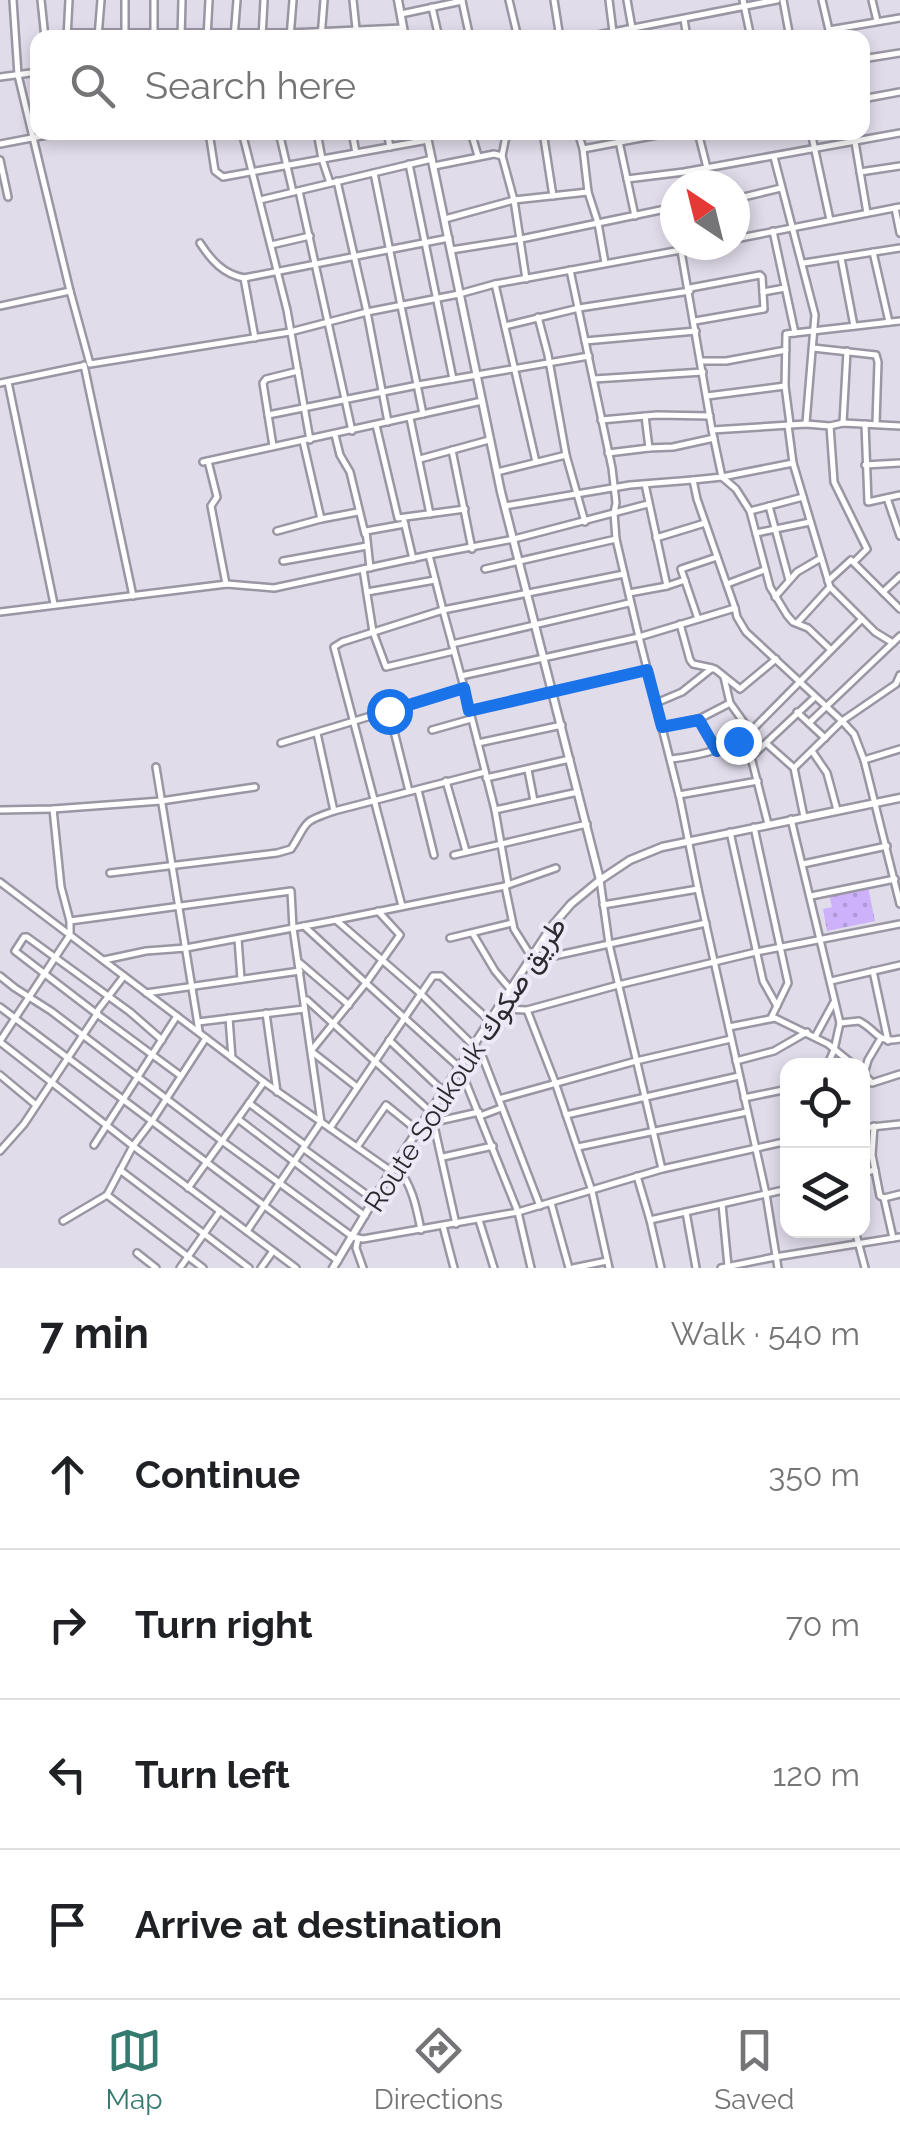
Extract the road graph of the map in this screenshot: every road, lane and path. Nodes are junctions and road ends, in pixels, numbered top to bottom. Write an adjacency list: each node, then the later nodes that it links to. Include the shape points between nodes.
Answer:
1 (12, 0): 58 (street)
2 (41, 0): 31 (street)
3 (70, 0): 32 (street)
4 (101, 0): 33 (street)
5 (125, 0): 34 (street)
6 (154, 0): 35 (street)
7 (182, 0): 36 (street)
8 (209, 0): 37 (street)
9 (238, 0): 38 (street)
10 (264, 0): 39 (street)
11 (293, 0): 40 (street)
12 (324, 0): 41 (street)
13 (353, 0): 42 (street)
14 (398, 0): 25 (street)
15 (509, 0): 46 (street)
16 (554, 0): 47 (street)
17 (609, 0): 48 (street)
18 (627, 0): 30 (street)
19 (780, 0): 23 (street); 52 (street)
20 (822, 0): 53 (street)
21 (872, 0): 28 (street)
22 (462, 1): 24 (street); 45 (street)
23 (744, 4): 26 (street); 51 (street)
24 (432, 8): 25 (street); 44 (street)
25 (400, 14): 29 (street)
26 (684, 18): 30 (street); 50 (street)
27 (900, 18): 28 (street)
28 (877, 22): 54 (street)
29 (403, 28): 43 (street)
30 (632, 28): 49 (street)
31 (44, 30)
32 (67, 30)
33 (98, 30)
34 (125, 30)
35 (154, 30)
36 (181, 30)
37 (207, 30)
38 (235, 30)
39 (262, 30)
40 (290, 30)
41 (321, 30)
42 (356, 30)
43 (387, 30)
44 (437, 30)
45 (468, 30)
46 (516, 30)
47 (559, 30)
48 (614, 30)
49 (623, 30)
50 (686, 30)
51 (749, 30)
52 (788, 30)
53 (829, 30)
54 (852, 30)
55 (900, 53): 56 (street)
56 (870, 59)
57 (30, 73): 58 (street)
58 (18, 74): 59 (street); 62 (street)
59 (0, 78)
60 (900, 92): 61 (street)
61 (870, 97)
62 (30, 129)
63 (900, 133): 65 (street)
64 (30, 138): 85 (street)
65 (870, 139)
66 (32, 140): 148 (street)
67 (210, 140): 100 (street, via 219,176)
68 (244, 140): 100 (street)
69 (282, 140): 97 (street)
70 (318, 140): 94 (street)
71 (354, 140): 89 (street)
72 (388, 140): 86 (street)
73 (414, 140): 86 (street)
74 (428, 140): 95 (street)
75 (473, 140): 90 (street)
76 (504, 140): 91 (street)
77 (543, 140): 109 (street)
78 (580, 140): 87 (street)
79 (630, 140): 83 (street)
80 (700, 140): 99 (street)
81 (813, 140): 88 (street)
82 (865, 140): 84 (street)
83 (619, 142): 87 (street); 103 (street)
84 (855, 142): 88 (street); 101 (street)
85 (0, 144)
86 (390, 147): 89 (street)
87 (583, 149): 107 (street)
88 (815, 149): 92 (street); 118 (street)
89 (356, 153): 94 (street)
90 (478, 156): 91 (street); 95 (street)
91 (502, 156): 112 (street)
92 (774, 156): 99 (street); 105 (street)
93 (0, 160): 110 (street)
94 (322, 160): 97 (street); 104 (street)
95 (433, 162): 96 (street); 117 (street)
96 (409, 164): 102 (street); 128 (street)
97 (287, 166): 100 (street); 106 (street)
98 (900, 166): 101 (street)
99 (707, 168): 103 (street)
100 (251, 172): 111 (street)
101 (860, 172): 115 (street)
102 (374, 173): 104 (street); 131 (street)
103 (627, 179): 116 (street)
104 (334, 182): 106 (street); 135 (street)
105 (782, 188): 108 (street); 120 (street)
106 (296, 191): 111 (street); 123 (street)
107 (588, 192): 109 (street); 119 (street)
108 (750, 195)
109 (553, 196): 112 (street)
110 (8, 198)
111 (259, 200): 129 (street)
112 (514, 200): 117 (street); 126 (street)
113 (898, 208): 115 (street); 122 (street)
114 (660, 210): 116 (street)
115 (867, 213): 118 (street)
116 (635, 216): 119 (street)
117 (445, 219): 125 (street)
118 (830, 220): 120 (street)
119 (598, 224): 126 (street); 139 (street)
120 (792, 227): 121 (street); 140 (street)
121 (773, 231): 124 (street); 146 (street)
122 (900, 233)
123 (310, 236): 129 (street); 138 (street)
124 (750, 236)
125 (449, 238): 128 (street); 132 (street)
126 (521, 239): 132 (street); 144 (street)
127 (200, 243): 143 (street, via 217,266)
128 (424, 243): 131 (street); 151 (street)
129 (271, 245): 142 (street)
130 (900, 248): 133 (street)
131 (390, 250): 135 (street); 152 (street)
132 (450, 250): 150 (street)
133 (873, 252): 136 (street); 160 (street)
134 (660, 254): 139 (street)
135 (352, 256): 138 (street); 155 (street)
136 (840, 258): 140 (street); 162 (street)
137 (683, 260): 147 (street)
138 (316, 263): 142 (street); 159 (street)
139 (605, 263): 141 (street)
140 (803, 263): 165 (street)
141 (570, 270): 144 (street); 154 (street)
142 (278, 272): 143 (street); 164 (street)
143 (244, 278): 167 (street)
144 (526, 279): 145 (street)
145 (496, 284): 150 (street); 161 (street)
146 (785, 288): 149 (street); 166 (street)
147 (689, 290): 149 (street, via 760,275); 154 (street); 158 (street)
148 (70, 291): 153 (street); 175 (street)
149 (764, 292): 158 (street, via 761,310)
150 (459, 294): 151 (street); 179 (street)
151 (435, 298): 152 (street); 180 (street)
152 (401, 305): 155 (street); 183 (street)
153 (0, 306)
154 (579, 308): 156 (street); 168 (street)
155 (367, 312): 159 (street); 185 (street)
156 (538, 317): 161 (street); 174 (street)
157 (900, 320): 160 (street)
158 (695, 321): 163 (street)
159 (328, 322): 164 (street); 187 (street)
160 (890, 322): 162 (street)
161 (506, 326): 176 (street)
162 (854, 326): 165 (street)
163 (696, 331): 168 (street); 173 (street)
164 (290, 332): 167 (street); 177 (street)
165 (815, 332): 166 (street); 169 (street)
166 (795, 333): 170 (street, via 786,334)
167 (255, 338): 175 (street)
168 (586, 341): 172 (street)
169 (813, 348): 171 (street); 199 (street)
170 (786, 350): 173 (street); 184 (street)
171 (847, 350): 197 (street); 201 (street, via 876,355)
172 (589, 356): 174 (street); 181 (street)
173 (702, 361): 178 (street)
174 (549, 363): 176 (street); 214 (street)
175 (87, 365): 182 (street); 275 (street)
176 (516, 368): 179 (street); 216 (street)
177 (298, 370): 189 (street); 191 (street, via 264,380)
178 (703, 372): 181 (street); 186 (street)
179 (477, 375): 180 (street); 188 (street)
180 (453, 379): 183 (street)
181 (594, 379): 195 (street)
182 (4, 383): 278 (street)
183 (418, 385): 185 (street); 190 (street)
184 (785, 386): 186 (street); 202 (street)
185 (381, 393): 187 (street); 196 (street)
186 (707, 396): 193 (street)
187 (344, 400): 189 (street); 205 (street)
188 (482, 401): 190 (street); 209 (street)
189 (303, 408): 191 (street); 208 (street)
190 (424, 414): 194 (street)
191 (268, 415): 210 (street)
192 (646, 416): 193 (street); 195 (street); 211 (street)
193 (710, 416): 207 (street)
194 (410, 418): 196 (street); 215 (street)
195 (601, 420): 213 (street)
196 (388, 422): 198 (street)
197 (843, 423): 200 (street); 203 (street)
198 (376, 424): 205 (street); 238 (street, via 396,515)
199 (806, 424): 202 (street); 203 (street)
200 (865, 424): 201 (street); 219 (street)
201 (876, 424): 204 (street)
202 (789, 425): 207 (street); 217 (street)
203 (830, 426): 258 (street, via 834,482 867,550)
204 (900, 426)
205 (352, 431): 206 (street)
206 (335, 434): 208 (street); 234 (street)
207 (713, 434): 211 (street); 221 (street)
208 (307, 440): 210 (street); 237 (street)
209 (490, 440): 212 (street); 220 (street)
210 (273, 448): 267 (street, via 205,461)
211 (648, 448): 213 (street)
212 (452, 450): 215 (street); 232 (street)
213 (608, 453): 224 (street)
214 (566, 454): 216 (street); 225 (street)
215 (420, 458): 236 (street)
216 (536, 462): 220 (street)
217 (793, 463): 221 (street); 227 (street)
218 (900, 463): 219 (street)
219 (865, 465): 228 (street, via 868,502)
220 (497, 472): 230 (street)
221 (722, 477): 222 (street); 233 (street)
222 (693, 480): 223 (street); 240 (street)
223 (644, 484): 224 (street); 229 (street)
224 (614, 488): 225 (street); 235 (street)
225 (578, 494): 230 (street); 239 (street)
226 (900, 495): 228 (street)
227 (802, 498): 231 (street); 241 (street)
228 (888, 498): 246 (street)
229 (648, 504): 235 (street); 247 (street)
230 (505, 506): 249 (street)
231 (769, 506): 233 (street); 242 (street)
232 (464, 509): 236 (street); 251 (street)
233 (750, 511): 245 (street)
234 (358, 512): 237 (street); 244 (street)
235 (614, 513): 239 (street); 248 (street)
236 (430, 514): 238 (street)
237 (321, 519): 243 (street)
238 (404, 521): 244 (street); 255 (street)
239 (585, 522): 249 (street)
240 (706, 522): 247 (street); 253 (street)
241 (810, 522): 242 (street); 254 (street)
242 (774, 530): 245 (street); 266 (street)
243 (277, 531)
244 (364, 534): 250 (street)
245 (756, 534): 261 (street)
246 (900, 536)
247 (656, 538): 270 (street)
248 (616, 539): 257 (street); 262 (street)
249 (514, 540): 251 (street); 257 (street)
250 (367, 546): 256 (street); 259 (street)
251 (472, 549): 252 (street)
252 (429, 556): 255 (street); 264 (street)
253 (717, 557): 265 (street, via 682,567); 268 (street)
254 (820, 558): 266 (street); 269 (street)
255 (413, 559): 259 (street)
256 (283, 561)
257 (520, 561): 260 (street); 273 (street)
258 (854, 562): 269 (street); 272 (street)
259 (367, 568): 267 (street, via 274,588); 271 (street)
260 (485, 569)
261 (764, 570): 268 (street); 276 (street)
262 (624, 574): 273 (street); 274 (street)
263 (900, 576): 272 (street)
264 (435, 580): 271 (street); 281 (street)
265 (685, 580): 270 (street); 283 (street)
266 (789, 580): 276 (street)
267 (227, 584): 275 (street)
268 (727, 584): 279 (street)
269 (828, 584): 284 (street); 285 (street)
270 (667, 586): 274 (street)
271 (367, 592): 288 (street)
272 (883, 592): 280 (street)
273 (528, 593): 281 (street); 287 (street)
274 (628, 593): 277 (street)
275 (133, 596): 278 (street)
276 (776, 598): 285 (street)
277 (631, 603): 287 (street); 290 (street)
278 (54, 605): 282 (street)
279 (734, 608): 283 (street); 295 (street, via 746,632)
280 (900, 609)
281 (443, 610): 288 (street); 292 (street)
282 (0, 612)
283 (698, 619): 286 (street)
284 (862, 619): 291 (street); 293 (street)
285 (797, 623): 293 (street)
286 (680, 624): 290 (street); 296 (street, via 693,664)
287 (536, 625): 292 (street); 294 (street)
288 (373, 632): 292 (street, via 386,667); 314 (street, via 334,647)
289 (900, 636): 291 (street)
290 (638, 637): 294 (street); 297 (street)
291 (893, 643): 308 (street)
292 (453, 647): 299 (street)
293 (832, 650): 301 (street)
294 (545, 658): 299 (street); 304 (street)
295 (776, 659): 300 (street, via 740,689); 301 (street)
296 (715, 669): 300 (street); 306 (street)
297 (647, 670): 304 (street); 306 (street)
298 (900, 675): 302 (street)
299 (461, 676): 303 (street)
300 (723, 676): 307 (street)
301 (800, 682): 305 (street); 321 (street)
302 (898, 686): 315 (street)
303 (464, 688): 309 (street); 310 (street)
304 (554, 693): 310 (street); 317 (street)
305 (815, 697): 308 (street); 311 (street)
306 (656, 703): 318 (street)
307 (730, 703): 313 (street); 321 (street)
308 (827, 708): 315 (street); 316 (street)
309 (389, 711): 314 (street); 341 (street)
310 (469, 711): 312 (street)
311 (797, 712): 316 (street); 325 (street)
312 (472, 719): 319 (street); 324 (street)
313 (699, 720): 318 (street); 327 (street)
314 (354, 721): 320 (street); 346 (street)
315 (842, 722): 322 (street); 332 (street)
316 (809, 723): 322 (street)
317 (562, 725): 324 (street); 331 (street)
318 (662, 727): 330 (street)
319 (432, 730)
320 (317, 734): 323 (street); 351 (street)
321 (747, 734): 327 (street); 329 (street)
322 (825, 738): 328 (street)
323 (281, 742)
324 (478, 744): 336 (street)
325 (767, 744): 329 (street); 334 (street)
326 (900, 749): 332 (street)
327 (717, 751): 330 (street)
328 (812, 751): 334 (street); 353 (street, via 827,773)
329 (751, 757): 337 (street)
330 (670, 758): 343 (street)
331 (570, 759): 335 (street); 342 (street)
332 (864, 760): 348 (street)
333 (156, 767): 345 (street)
334 (794, 768): 354 (street)
335 (527, 769): 336 (street); 347 (street)
336 (486, 775): 338 (street); 352 (street)
337 (758, 781): 343 (street); 357 (street)
338 (446, 782): 340 (street); 364 (street)
339 (255, 788): 345 (street)
340 (417, 788): 341 (street); 365 (street)
341 (409, 791): 346 (street)
342 (578, 792): 347 (street); 356 (street)
343 (680, 795): 360 (street)
344 (900, 798): 348 (street, Route Soukouk طريق صكوك)
345 (161, 800): 349 (street); 368 (street)
346 (374, 800): 351 (street); 379 (street)
347 (534, 802): 352 (street)
348 (875, 803): 353 (street, Route Soukouk طريق صكوك); 362 (street)
349 (52, 809): 350 (street); 383 (street)
350 (0, 810)
351 (334, 810): 368 (street, via 309,820 292,849)
352 (495, 810): 361 (street)
353 (837, 810): 354 (street, Route Soukouk طريق صكوك)
354 (804, 816): 355 (street, Route Soukouk طريق صكوك)
355 (792, 819): 357 (street, Route Soukouk طريق صكوك); 367 (street)
356 (586, 824): 361 (street); 371 (street)
357 (768, 824): 358 (street, Route Soukouk طريق صكوك)
358 (754, 828): 359 (street, Route Soukouk طريق صكوك); 395 (street)
359 (730, 832): 360 (street, Route Soukouk طريق صكوك); 397 (street)
360 (688, 841): 371 (street, Route Soukouk طريق صكوك, via 646,852); 375 (street)
361 (502, 845): 364 (street); 374 (street)
362 (888, 848): 363 (street); 367 (street); 373 (street)
363 (900, 848)
364 (466, 852): 366 (street)
365 (434, 855)
366 (454, 855)
367 (804, 864): 376 (street)
368 (172, 867): 370 (street); 380 (street)
369 (556, 868): 374 (street)
370 (110, 873)
371 (600, 880): 378 (street); 399 (street, Route Soukouk طريق صكوك, via 565,911)
372 (0, 882): 390 (street)
373 (897, 882): 376 (street); 377 (street)
374 (507, 885): 379 (street); 385 (street)
375 (698, 889): 378 (street); 384 (street)
376 (811, 896): 392 (street)
377 (900, 904)
378 (603, 905): 394 (street)
379 (402, 906): 381 (street)
380 (179, 907): 383 (street); 388 (street, via 291,891); 396 (street)
381 (378, 911): 382 (street); 402 (street, via 400,935)
382 (336, 920): 387 (street); 402 (street)
383 (70, 922): 390 (street)
384 (706, 922): 394 (street); 403 (street)
385 (512, 923): 389 (street); 399 (street)
386 (900, 924): 392 (street)
387 (304, 926): 388 (street); 412 (street)
388 (292, 928): 393 (street); 401 (street)
389 (473, 934): 391 (street); 415 (street)
390 (70, 935): 398 (street); 400 (street)
391 (450, 938)
392 (820, 938): 395 (street); 411 (street)
393 (238, 939): 396 (street); 410 (street)
394 (609, 944): 399 (street); 413 (street)
395 (780, 946): 397 (street); 423 (street, via 788,985)
396 (186, 948): 400 (street); 414 (street)
397 (756, 952): 403 (street); 423 (street)
398 (55, 957): 407 (street); 407 (street, via 25,936 16,948); 418 (street)
399 (530, 959): 415 (street, Route Soukouk طريق صكوك)
400 (104, 960): 409 (street)
401 (298, 961): 405 (street); 422 (street)
402 (384, 961): 412 (street); 417 (street)
403 (715, 961): 413 (street); 439 (street)
404 (900, 965): 406 (street)
405 (300, 971): 410 (street); 420 (street)
406 (874, 971): 411 (street); 448 (street)
407 (45, 974): 419 (street); 429 (street)
408 (0, 976): 419 (street)
409 (124, 976): 416 (street); 418 (street)
410 (241, 979): 414 (street)
411 (831, 981): 421 (street)
412 (366, 983): 422 (street); 431 (street)
413 (618, 985): 427 (street); 459 (street)
414 (192, 986): 416 (street); 435 (street)
415 (511, 990): 426 (street, Route Soukouk طريق صكوك)
416 (146, 992): 430 (street)
417 (420, 993): 431 (street); 436 (street, via 433,976 441,976); 450 (street)
418 (109, 996): 429 (street); 446 (street)
419 (30, 998): 434 (street); 441 (street)
420 (304, 998): 425 (street); 438 (street)
421 (834, 1002): 437 (street); 443 (street)
422 (348, 1005): 438 (street)
423 (777, 1006): 433 (street)
424 (0, 1008): 434 (street)
425 (306, 1008): 428 (street); 452 (street)
426 (499, 1009): 427 (street); 436 (street, Route Soukouk طريق صكوك)
427 (527, 1010): 469 (street)
428 (266, 1013): 432 (street); 474 (street)
429 (97, 1014): 441 (street); 453 (street)
430 (177, 1016): 442 (street); 446 (street)
431 (404, 1017): 447 (street); 462 (street)
432 (230, 1018): 435 (street); 454 (street)
433 (771, 1018): 439 (street); 440 (street)
434 (15, 1019): 449 (street); 458 (street)
435 (198, 1022): 442 (street)
436 (490, 1022): 450 (street, Route Soukouk طريق صكوك)
437 (840, 1023): 448 (street, via 859,1021); 451 (street)
438 (334, 1024): 452 (street); 461 (street)
439 (729, 1027): 444 (street)
440 (807, 1032): 443 (street); 460 (street)
441 (84, 1035): 458 (street); 465 (street)
442 (203, 1036): 454 (street); 466 (street)
443 (815, 1037): 451 (street)
444 (731, 1039): 459 (street); 460 (street)
445 (900, 1039): 448 (street)
446 (162, 1040): 453 (street)
447 (389, 1040): 461 (street); 475 (street)
448 (885, 1040): 457 (street)
449 (0, 1041): 471 (street)
450 (474, 1046): 462 (street, Route Soukouk طريق صكوك); 479 (street)
451 (834, 1050): 455 (street); 456 (street)
452 (311, 1051): 472 (street); 490 (street)
453 (153, 1054): 465 (street); 466 (street)
454 (232, 1058): 468 (street)
455 (830, 1058)
456 (844, 1058)
457 (870, 1058)
458 (68, 1059): 471 (street); 480 (street)
459 (636, 1060): 469 (street); 476 (street)
460 (736, 1060): 467 (street)
461 (374, 1061): 472 (street); 484 (street)
462 (460, 1068): 475 (street, Route Soukouk طريق صكوك); 486 (street)
463 (900, 1074): 470 (street)
464 (0, 1075): 482 (street)
465 (139, 1076): 477 (street); 480 (street)
466 (182, 1076): 477 (street)
467 (739, 1076): 476 (street); 478 (street)
468 (264, 1082): 474 (street); 481 (street)
469 (555, 1082): 479 (street); 487 (street)
470 (870, 1082)
471 (53, 1083): 482 (street); 492 (street)
472 (357, 1087): 496 (street)
473 (780, 1091): 478 (street)
474 (277, 1092): 490 (street)
475 (444, 1092): 484 (street, Route Soukouk طريق صكوك)
476 (644, 1096): 487 (street); 498 (street)
477 (166, 1098): 489 (street); 499 (street)
478 (744, 1098): 485 (street)
479 (499, 1099): 483 (street)
480 (124, 1100): 489 (street); 492 (street)
481 (249, 1103): 488 (street); 504 (street)
482 (37, 1106): 508 (street)
483 (502, 1108): 486 (street); 530 (street)
484 (431, 1112): 491 (street); 497 (street, Route Soukouk طريق صكوك)
485 (747, 1112): 498 (street); 507 (street)
486 (479, 1114): 491 (street); 503 (street)
487 (566, 1115): 506 (street)
488 (238, 1119): 499 (street); 510 (street)
489 (152, 1121): 502 (street); 511 (street)
490 (320, 1122): 496 (street); 504 (street)
491 (434, 1122): 509 (street)
492 (107, 1125): 501 (street); 502 (street)
493 (900, 1125): 494 (street)
494 (874, 1126): 495 (street); 515 (street)
495 (870, 1127)
496 (330, 1128): 505 (street)
497 (418, 1130): 505 (street, via 386,1105); 512 (street, Route Soukouk طريق صكوك)
498 (653, 1130): 506 (street); 513 (street)
499 (222, 1142): 511 (street); 518 (street)
500 (780, 1143): 507 (street)
501 (94, 1145)
502 (132, 1146): 514 (street); 519 (street)
503 (493, 1146): 509 (street); 532 (street)
504 (304, 1147): 510 (street); 526 (street)
505 (357, 1147): 512 (street)
506 (578, 1147): 520 (street)
507 (756, 1148): 513 (street); 522 (street)
508 (0, 1151)
509 (443, 1157): 538 (street)
510 (295, 1161): 518 (street); 534 (street)
511 (207, 1163): 519 (street); 529 (street)
512 (394, 1168): 526 (street, Route Soukouk طريق صكوك); 540 (street, via 408,1180)
513 (662, 1169): 517 (street)
514 (120, 1170): 524 (street); 542 (street)
515 (875, 1170): 516 (street); 525 (street)
516 (870, 1171)
517 (637, 1176): 520 (street); 536 (street)
518 (280, 1183): 529 (street); 543 (street)
519 (188, 1188): 531 (street)
520 (592, 1190): 527 (street); 551 (street)
521 (780, 1191): 522 (street)
522 (766, 1194): 528 (street); 550 (street)
523 (900, 1194): 525 (street)
524 (107, 1195): 537 (street); 549 (street)
525 (884, 1198): 545 (street)
526 (374, 1200): 534 (street, Route Soukouk طريق صكوك)
527 (551, 1202): 530 (street); 563 (street)
528 (722, 1204): 533 (street); 566 (street)
529 (264, 1206): 541 (street); 552 (street)
530 (540, 1206): 532 (street)
531 (220, 1211): 541 (street); 542 (street)
532 (518, 1212): 535 (street); 562 (street)
533 (686, 1212): 536 (street); 565 (street)
534 (365, 1216): 543 (street, Route Soukouk طريق صكوك)
535 (478, 1220): 538 (street); 561 (street)
536 (650, 1220): 564 (street)
537 (62, 1221)
538 (456, 1224): 539 (street)
539 (443, 1226): 540 (street); 560 (street)
540 (421, 1230): 543 (street)
541 (247, 1231): 547 (street)
542 (204, 1235): 549 (street); 556 (street)
543 (356, 1238): 552 (street, Route Soukouk طريق صكوك); 559 (street)
544 (857, 1238): 546 (street)
545 (897, 1238): 546 (street)
546 (859, 1245): 550 (street); 568 (street)
547 (273, 1250): 557 (street); 558 (street)
548 (137, 1254): 553 (street)
549 (188, 1256): 554 (street); 555 (street)
550 (775, 1257): 566 (street); 567 (street)
551 (608, 1264): 563 (street)
552 (335, 1265)
553 (156, 1268)
554 (180, 1268)
555 (203, 1268)
556 (249, 1268)
557 (261, 1268)
558 (296, 1268)
559 (363, 1268)
560 (454, 1268)
561 (494, 1268)
562 (531, 1268)
563 (574, 1268)
564 (661, 1268)
565 (696, 1268)
566 (726, 1268)
567 (778, 1268)
568 (865, 1268)

